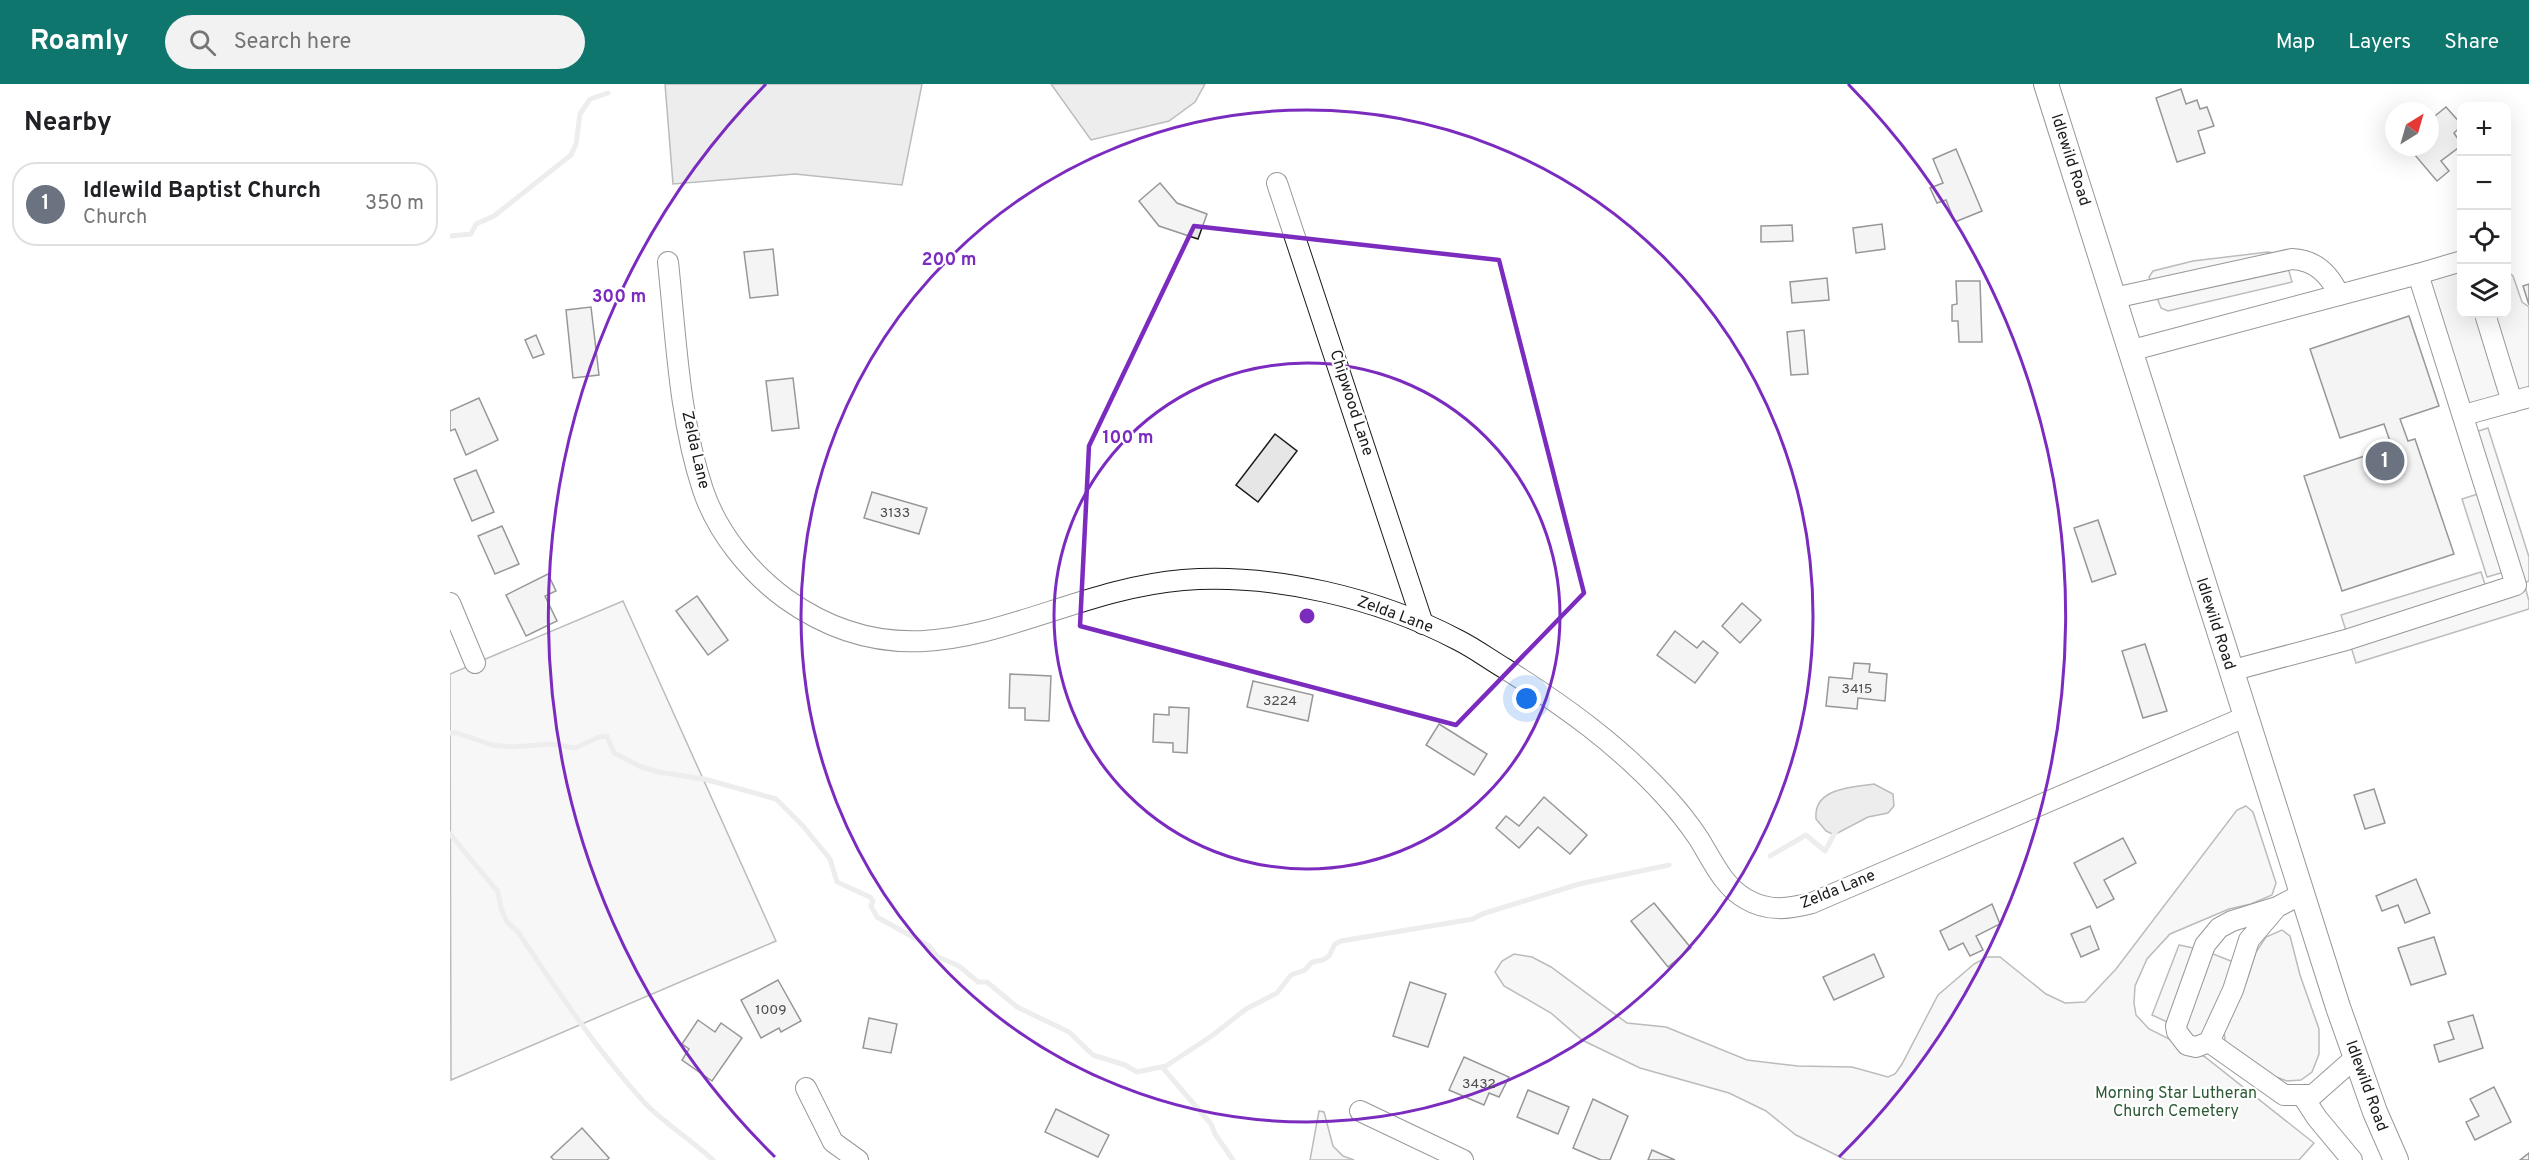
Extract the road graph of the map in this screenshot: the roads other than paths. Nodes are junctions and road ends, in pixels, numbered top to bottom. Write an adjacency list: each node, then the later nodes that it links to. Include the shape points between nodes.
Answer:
1 (2046, 84): 7 (main road, Idlewild Road)
2 (1277, 183): 14 (street, Chipwood Lane)
3 (668, 262): 14 (street, Zelda Lane, via 685,412 707,500 737,552 766,583 830,625 884,639 951,639 1120,591 1208,579 1279,584 1360,601)
4 (2457, 262): 5 (street)
5 (2418, 274): 6 (street); 11 (street)
6 (2339, 296): 7 (street, via 2334,282 2324,272 2315,265 2292,259); 9 (street)
7 (2114, 298): 9 (main road, Idlewild Road)
8 (2487, 318): 10 (street)
9 (2129, 351): 16 (main road, Idlewild Road)
10 (2520, 399): 11 (street)
11 (2464, 415): 12 (street)
12 (2523, 583): 16 (street, via 2346,640)
13 (450, 603): 15 (street)
14 (1424, 624): 17 (street, Zelda Lane, via 1459,641 1571,711 1666,797 1734,890 1769,908 1812,903)
15 (475, 663)
16 (2230, 671): 17 (main road, Idlewild Road)
17 (2245, 717): 18 (main road, Idlewild Road)
18 (2302, 894): 19 (street); 21 (main road, Idlewild Road)
19 (2277, 908): 20 (street, via 2249,940 2233,990); 20 (street, via 2232,921 2219,928 2205,945 2176,1026 2187,1045 2196,1047)
20 (2209, 1042): 23 (street, via 2284,1095)
21 (2356, 1058): 23 (street, via 2313,1095); 28 (main road, Idlewild Road)
22 (806, 1088): 25 (street, via 833,1142)
23 (2302, 1095): 27 (street)
24 (1360, 1112): 26 (street)
25 (858, 1160)
26 (1463, 1160)
27 (2352, 1160)
28 (2396, 1160)

